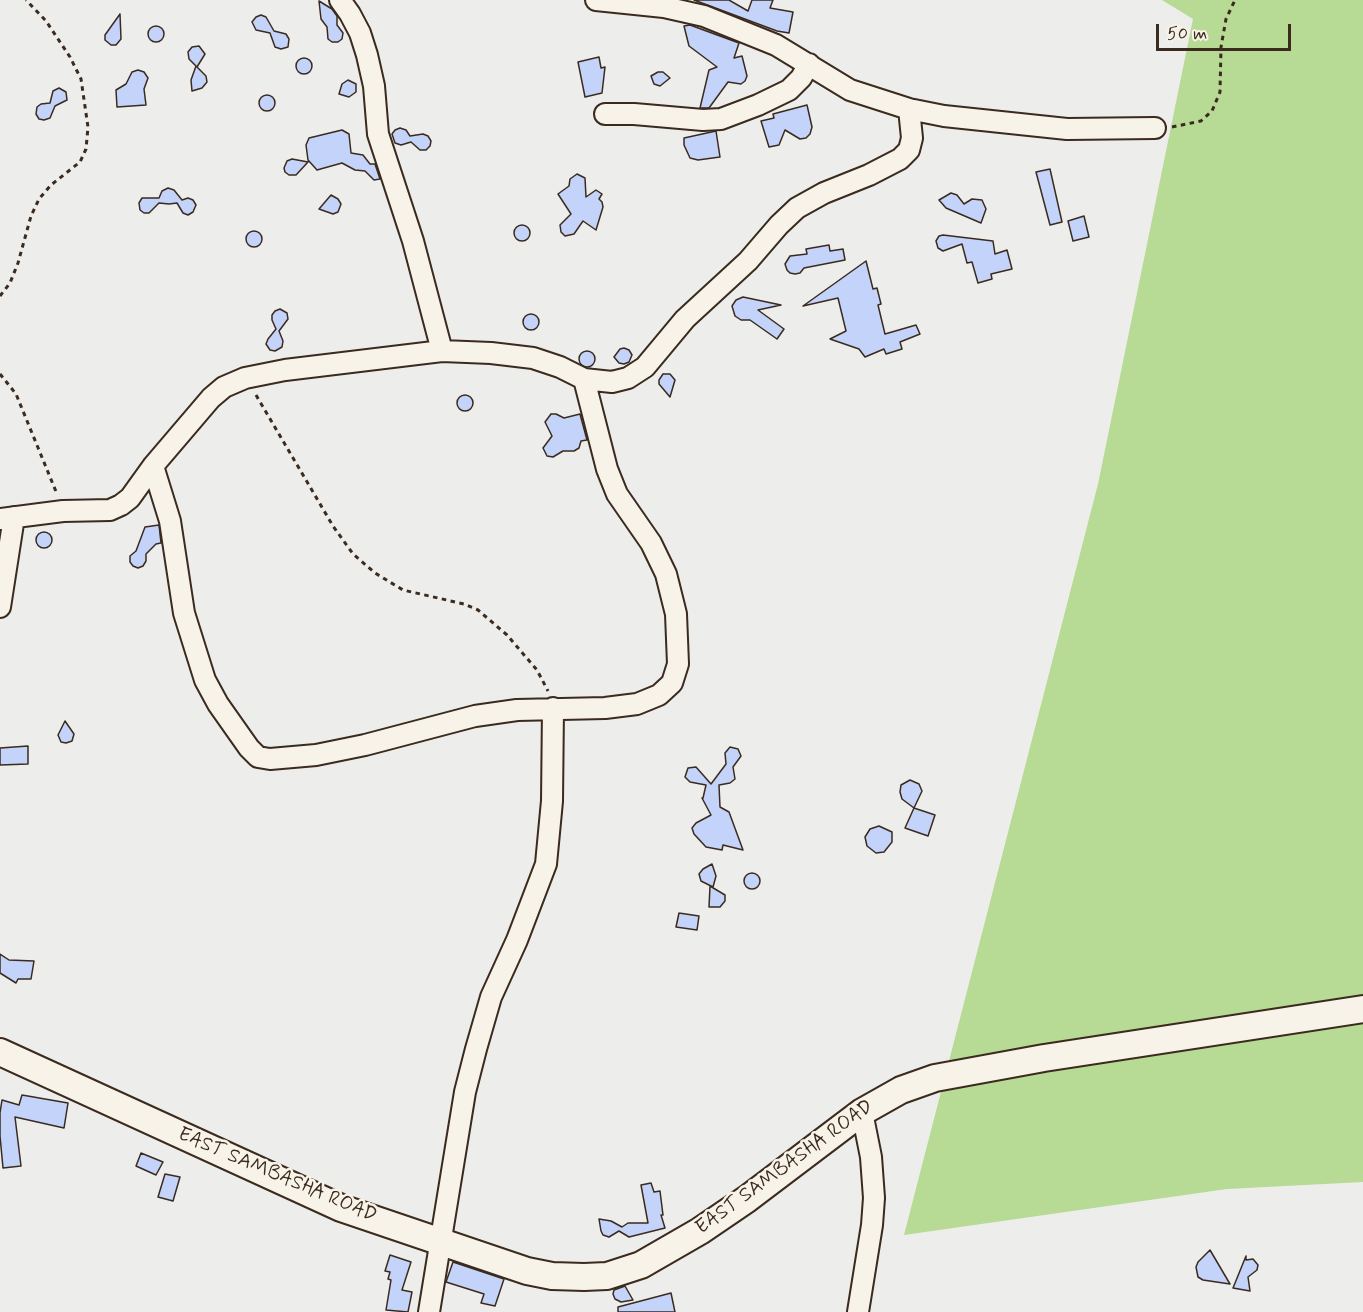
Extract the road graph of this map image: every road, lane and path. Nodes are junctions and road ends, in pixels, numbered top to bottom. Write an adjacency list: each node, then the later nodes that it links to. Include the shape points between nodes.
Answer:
1 (26, 0): 9 (path, via 46,21 81,79 88,127 80,162 39,199 10,283)
2 (340, 0): 10 (street, via 367,55 378,134 413,241)
3 (596, 0): 5 (street, via 664,7 704,16 776,45)
4 (1235, 0): 8 (path, via 1226,19 1220,92 1212,111 1201,121)
5 (809, 64): 6 (street, via 850,90); 7 (street, via 789,90 721,119)
6 (909, 109): 8 (street, via 1067,129); 13 (street, via 912,138 909,150 900,159 797,208 685,320 645,367 612,382)
7 (605, 114)
8 (1155, 128)
9 (0, 296)
10 (442, 351): 12 (street); 13 (street, via 533,358)
11 (0, 374): 15 (path, via 16,394)
12 (245, 378): 14 (street, via 211,398); 18 (path, via 353,554 403,590 478,610 537,670)
13 (584, 379): 18 (street, via 617,494 651,543 666,573 676,614 678,664 672,683 659,695 637,704)
14 (153, 466): 15 (street, via 121,506 110,510); 18 (street, via 170,521 184,613 205,680 258,757 316,755 475,716)
15 (63, 511): 16 (street)
16 (7, 518): 17 (street)
17 (0, 607)
18 (553, 708): 22 (street, via 552,801 546,864 491,997 476,1049 465,1092)
19 (1363, 1009): 21 (street, EAST SAMBASHA ROAD, via 935,1078 901,1090)
20 (0, 1052): 22 (street, EAST SAMBASHA ROAD, via 341,1208)
21 (862, 1112): 22 (street, EAST SAMBASHA ROAD, via 747,1199 641,1265 607,1275 552,1276); 24 (street, via 872,1156 874,1198)
22 (442, 1242): 23 (street)
23 (429, 1312)
24 (858, 1312)

